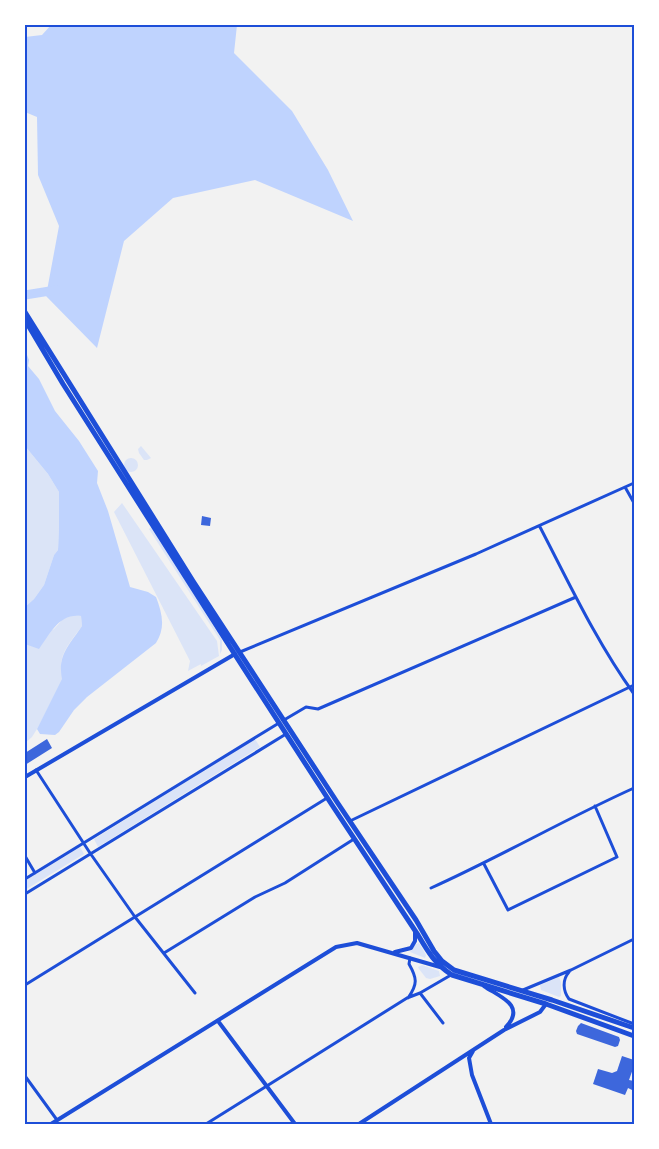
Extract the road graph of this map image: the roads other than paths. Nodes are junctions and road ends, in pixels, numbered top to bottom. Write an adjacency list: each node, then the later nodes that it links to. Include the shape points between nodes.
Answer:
1 (25, 312): 3 (main road)
2 (25, 320): 3 (main road)
3 (116, 463): 9 (main road)
4 (634, 483): 5 (street)
5 (625, 487): 6 (street); 7 (street)
6 (634, 503)
7 (540, 527): 8 (street); 9 (street)
8 (576, 597): 11 (street); 13 (street, via 318,709 306,708)
9 (238, 653): 13 (main road); 15 (street)
10 (634, 686): 11 (street)
11 (629, 688): 12 (street); 20 (street)
12 (634, 694)
13 (282, 721): 14 (main road); 20 (main road); 22 (street)
14 (286, 734): 18 (main road); 23 (street)
15 (36, 770): 16 (street); 22 (street)
16 (25, 777)
17 (634, 788): 19 (street)
18 (328, 798): 21 (main road); 30 (street)
19 (595, 806): 25 (street); 25 (street, via 617,857 508,910)
20 (349, 821): 38 (main road, via 434,951)
21 (354, 839): 31 (main road); 34 (street)
22 (84, 843): 23 (street); 26 (street)
23 (90, 853): 29 (street); 30 (street)
24 (25, 856): 26 (street)
25 (484, 864): 28 (street)
26 (35, 873): 27 (street)
27 (25, 879)
28 (431, 888)
29 (25, 894)
30 (135, 916): 34 (street); 39 (street)
31 (414, 928): 33 (street, via 415,941 411,948); 36 (main road)
32 (634, 939): 37 (street)
33 (390, 952): 35 (street); 46 (street, via 358,942 336,946)
34 (164, 953): 42 (street)
35 (410, 958): 36 (street); 44 (street, via 409,964 416,980)
36 (440, 967): 38 (main road)
37 (571, 970): 41 (street); 48 (street, via 564,981 569,999)
38 (455, 972): 40 (main road); 41 (main road); 43 (street)
39 (25, 985)
40 (482, 985): 45 (main road); 50 (street, via 511,1004 512,1018)
41 (522, 991): 45 (main road)
42 (196, 993)
43 (420, 993): 44 (street); 47 (street)
44 (407, 998): 54 (street)
45 (547, 1001): 49 (main road); 50 (street, via 540,1012); 51 (main road)
46 (218, 1021): 54 (street); 55 (street)
47 (443, 1023)
48 (634, 1024)
49 (634, 1028)
50 (504, 1030): 52 (street)
51 (634, 1036)
52 (473, 1050): 59 (street); 60 (street, via 469,1058 472,1075)
53 (25, 1076): 55 (street)
54 (268, 1086): 57 (street); 58 (street)
55 (59, 1122): 56 (street)
56 (51, 1124)
57 (206, 1124)
58 (295, 1124)
59 (358, 1124)
60 (491, 1124)

